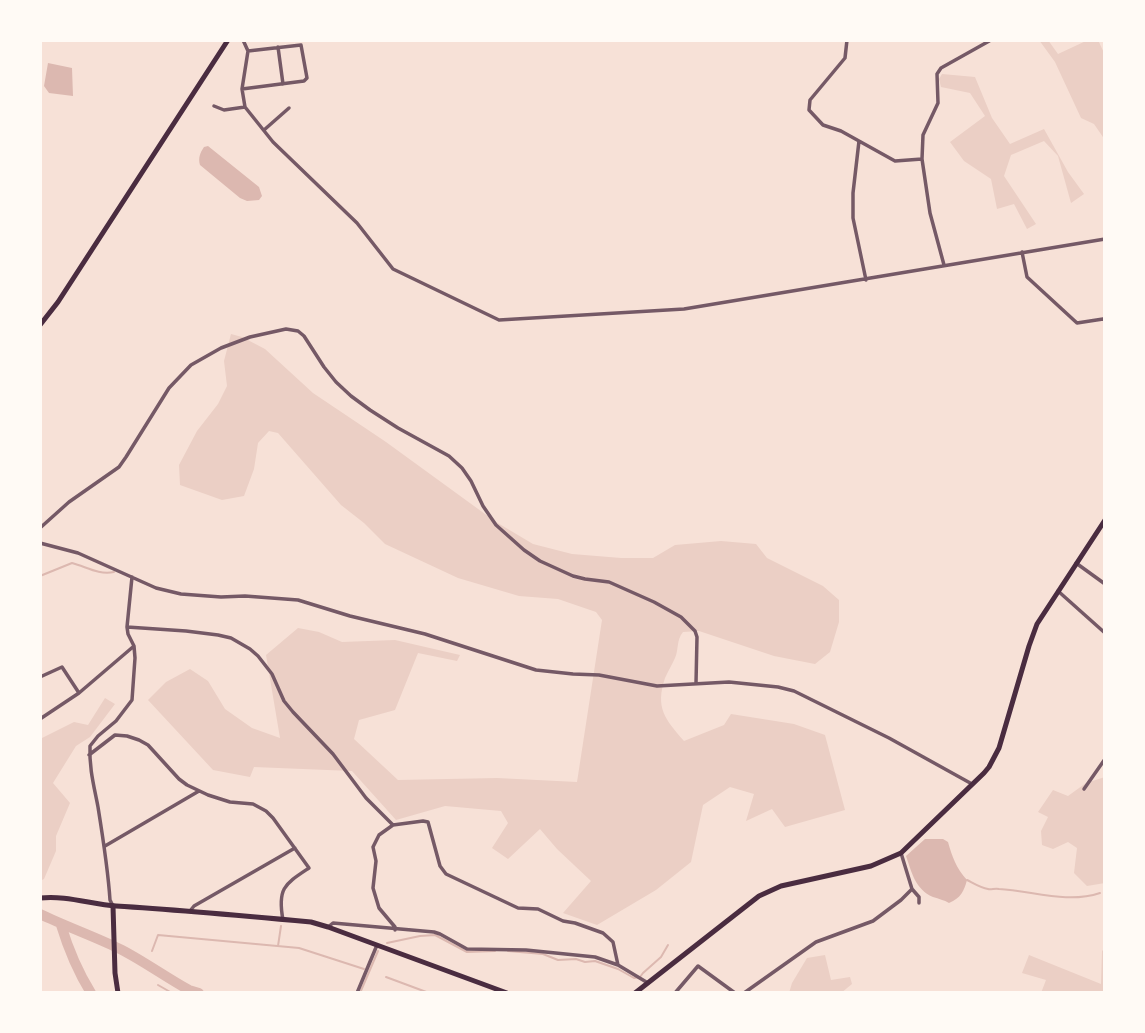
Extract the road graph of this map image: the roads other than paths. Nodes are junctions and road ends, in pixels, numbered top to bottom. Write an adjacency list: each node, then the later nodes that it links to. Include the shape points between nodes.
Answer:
1 (228, 40): 20 (main road)
2 (243, 40): 6 (street)
3 (848, 40): 13 (street, via 845,58 810,100 809,110 823,125)
4 (991, 40): 14 (street, via 937,74 938,103 923,135)
5 (278, 47): 6 (street); 7 (street); 7 (street, via 301,46 307,78)
6 (248, 51): 8 (street)
7 (283, 84): 8 (street)
8 (243, 89): 10 (street)
9 (214, 106): 10 (street, via 224,110)
10 (245, 107): 12 (street)
11 (289, 108): 12 (street)
12 (264, 130): 18 (street, via 357,223 393,269 499,320 684,309)
13 (859, 141): 14 (street, via 895,161); 18 (street, via 853,218)
14 (922, 159): 17 (street)
15 (1105, 239): 16 (street)
16 (1022, 252): 17 (street); 19 (street, via 1027,277 1077,323)
17 (944, 265): 18 (street)
18 (866, 279)
19 (1105, 320)
20 (40, 325)
21 (1105, 520): 24 (main road)
22 (40, 528): 32 (street, via 119,467 169,388 191,365 250,337 298,331 351,396 462,468 496,525 524,550 573,576 609,582 681,617 697,637)
23 (40, 543): 25 (street, via 78,553)
24 (1076, 563): 26 (street); 27 (main road)
25 (132, 577): 28 (street); 32 (street, via 181,594 298,600 536,670 657,686)
26 (1105, 584)
27 (1058, 591): 29 (street); 37 (main road, via 1037,624 995,756)
28 (127, 627): 30 (street); 40 (street, via 218,635 258,656 284,701)
29 (1105, 633)
30 (134, 646): 33 (street); 35 (street, via 132,700 90,746)
31 (40, 677): 33 (street, via 62,667)
32 (696, 683): 37 (street, via 729,682 794,691)
33 (79, 694): 34 (street)
34 (40, 719)
35 (89, 755): 39 (street, via 115,735 127,736 148,745 179,779); 41 (street)
36 (1105, 759): 38 (street)
37 (972, 784): 43 (main road)
38 (1084, 789)
39 (199, 791): 41 (street); 42 (street, via 266,811)
40 (393, 825): 51 (street, via 373,846 373,888 379,908); 53 (street, via 428,822 446,874 518,908 538,909 603,933 613,942)
41 (105, 846): 47 (street)
42 (295, 848): 48 (street); 49 (street, via 309,867 285,885)
43 (901, 853): 44 (street); 54 (main road, via 871,866 781,886 759,896)
44 (912, 889): 46 (street); 61 (street, via 873,921 816,942)
45 (40, 898): 47 (main road)
46 (919, 903)
47 (113, 905): 48 (main road); 55 (main road)
48 (190, 911): 49 (main road)
49 (283, 920): 50 (main road)
50 (328, 927): 51 (street, via 333,923); 52 (main road)
51 (395, 930): 53 (street, via 440,934 467,949 595,957)
52 (377, 945): 56 (street); 57 (main road)
53 (618, 965): 54 (street)
54 (648, 983): 58 (main road)
55 (118, 993)
56 (357, 993)
57 (507, 993)
58 (635, 993)
59 (676, 993): 60 (street, via 698,966)
60 (735, 993)
61 (744, 993)

